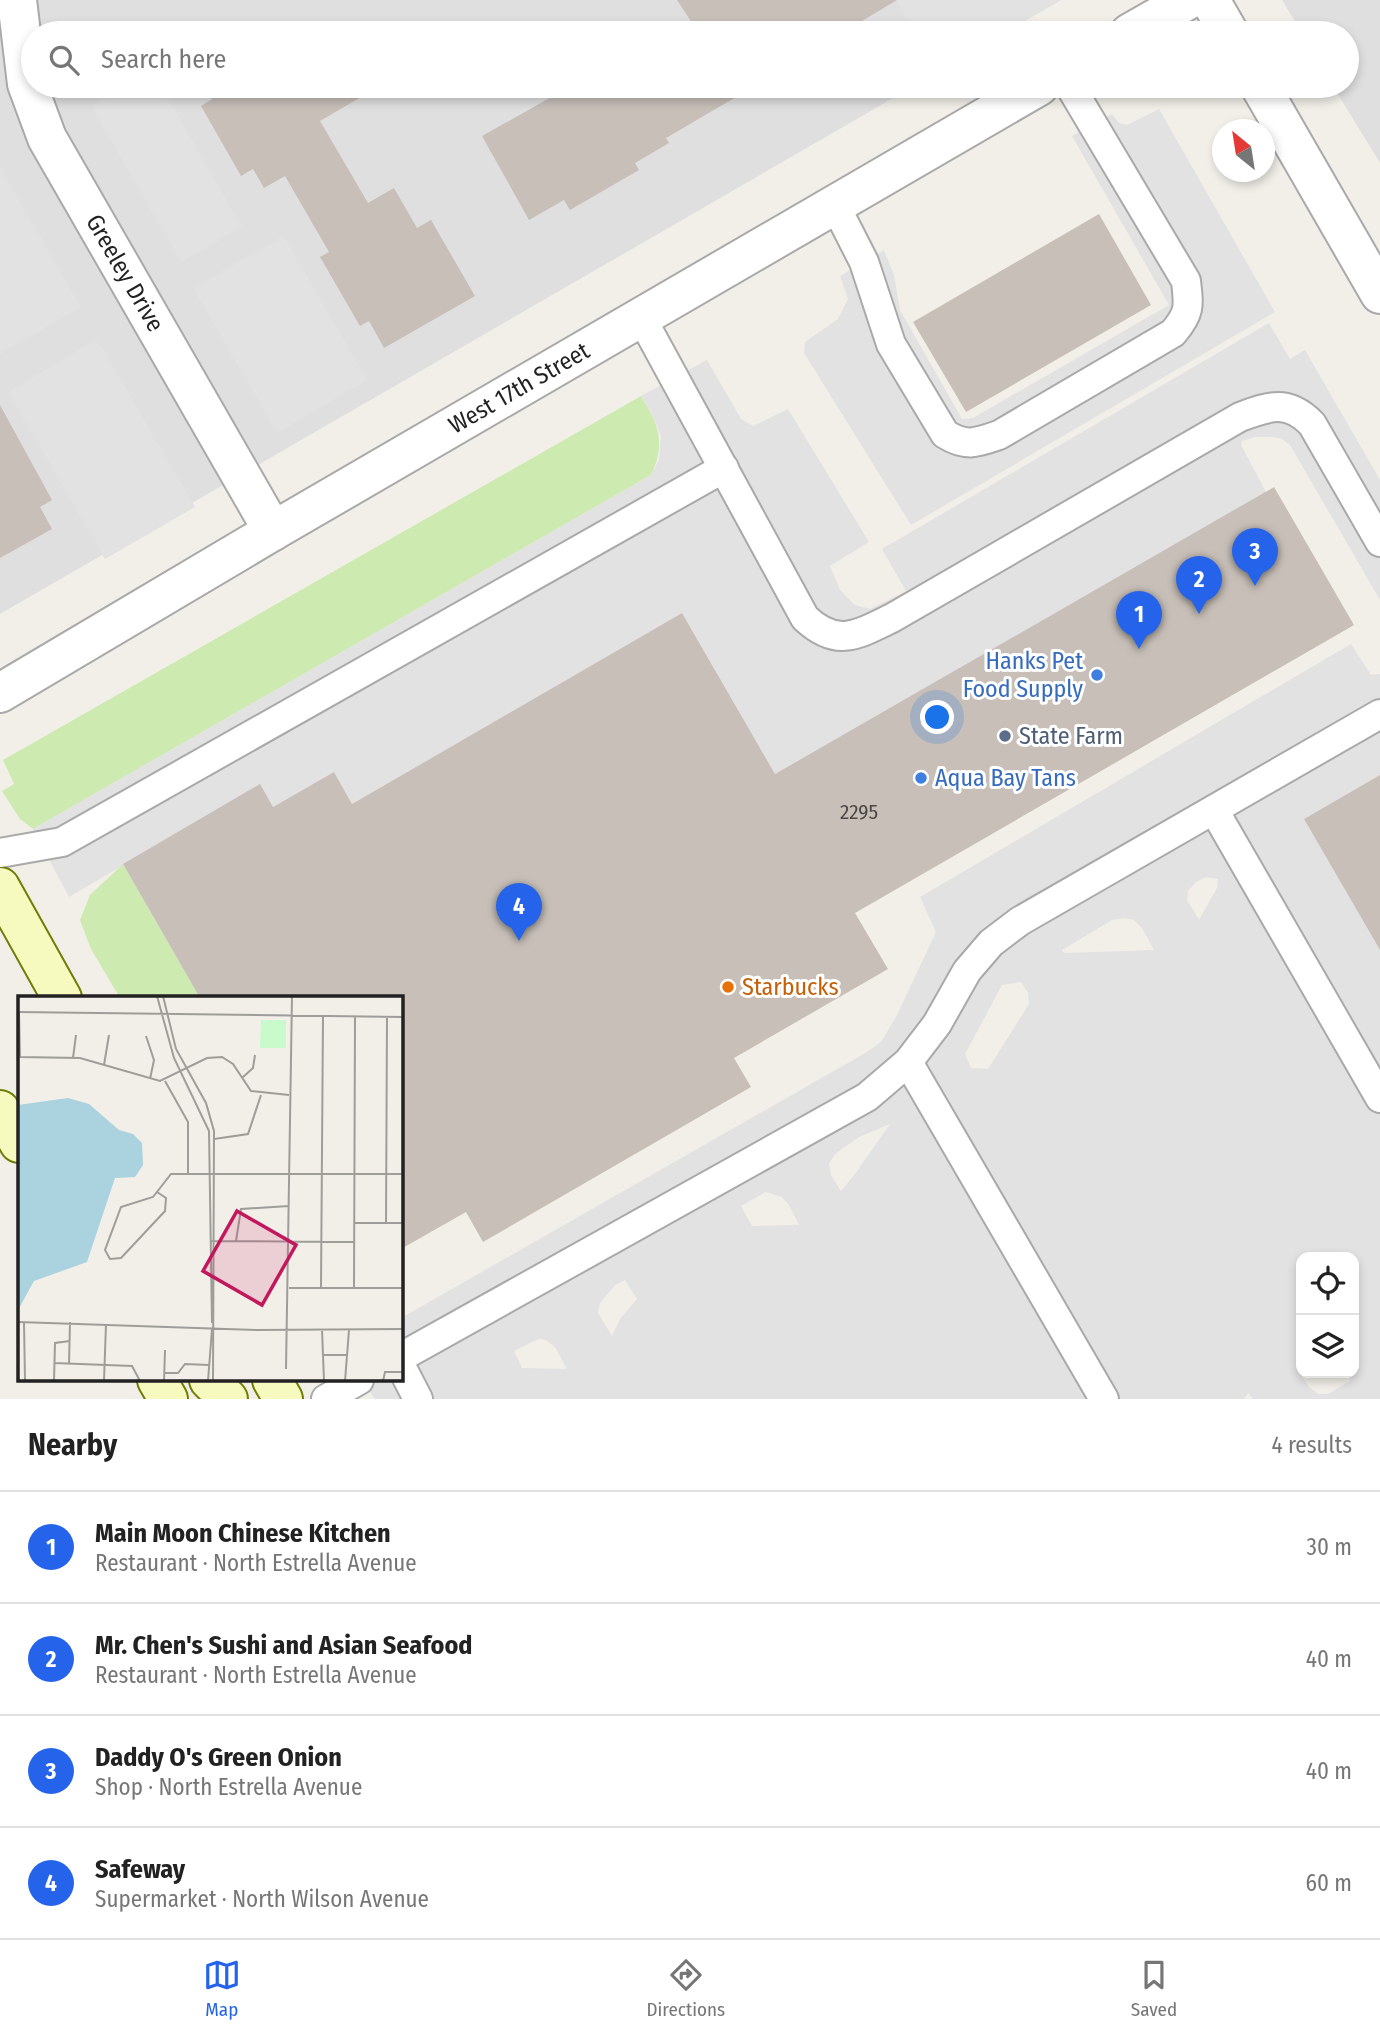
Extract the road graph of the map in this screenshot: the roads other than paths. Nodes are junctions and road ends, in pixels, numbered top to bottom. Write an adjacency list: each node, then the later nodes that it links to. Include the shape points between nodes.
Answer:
1 (17, 0): 6 (street, Greeley Drive)
2 (1188, 0): 4 (street)
3 (1210, 0): 5 (street)
4 (1151, 21)
5 (1222, 21)
6 (21, 34)
7 (32, 98): 15 (street, Greeley Drive, via 47,138)
8 (1018, 98): 11 (street, West 17th Street)
9 (1077, 98): 11 (lane, via 1186,281 1189,302 1185,318 1173,333 999,435 959,443 944,434 891,344 864,262)
10 (1267, 98): 12 (street)
11 (835, 205): 13 (street, West 17th Street)
12 (1380, 294)
13 (641, 317): 14 (lane); 15 (street, West 17th Street)
14 (723, 468): 16 (lane, via 805,618 819,631 837,637 858,634 892,618 1240,417 1265,407 1301,413 1312,424); 20 (lane, via 62,842)
15 (274, 531): 17 (street, West 17th Street)
16 (1380, 542)
17 (0, 693)
18 (1380, 714): 19 (lane)
19 (1214, 810): 23 (lane, via 1020,921 991,943 967,971 937,1024); 24 (lane)
20 (0, 853)
21 (0, 887): 22 (main road)
22 (61, 996)
23 (908, 1062): 25 (lane, via 867,1097); 36 (lane)
24 (1380, 1098)
25 (402, 1356)
26 (402, 1368): 35 (lane)
27 (158, 1381): 31 (main road)
28 (210, 1381): 32 (main road)
29 (273, 1381): 33 (main road)
30 (357, 1381): 34 (lane)
31 (168, 1399)
32 (228, 1399)
33 (283, 1399)
34 (326, 1399)
35 (418, 1399)
36 (1104, 1399)

